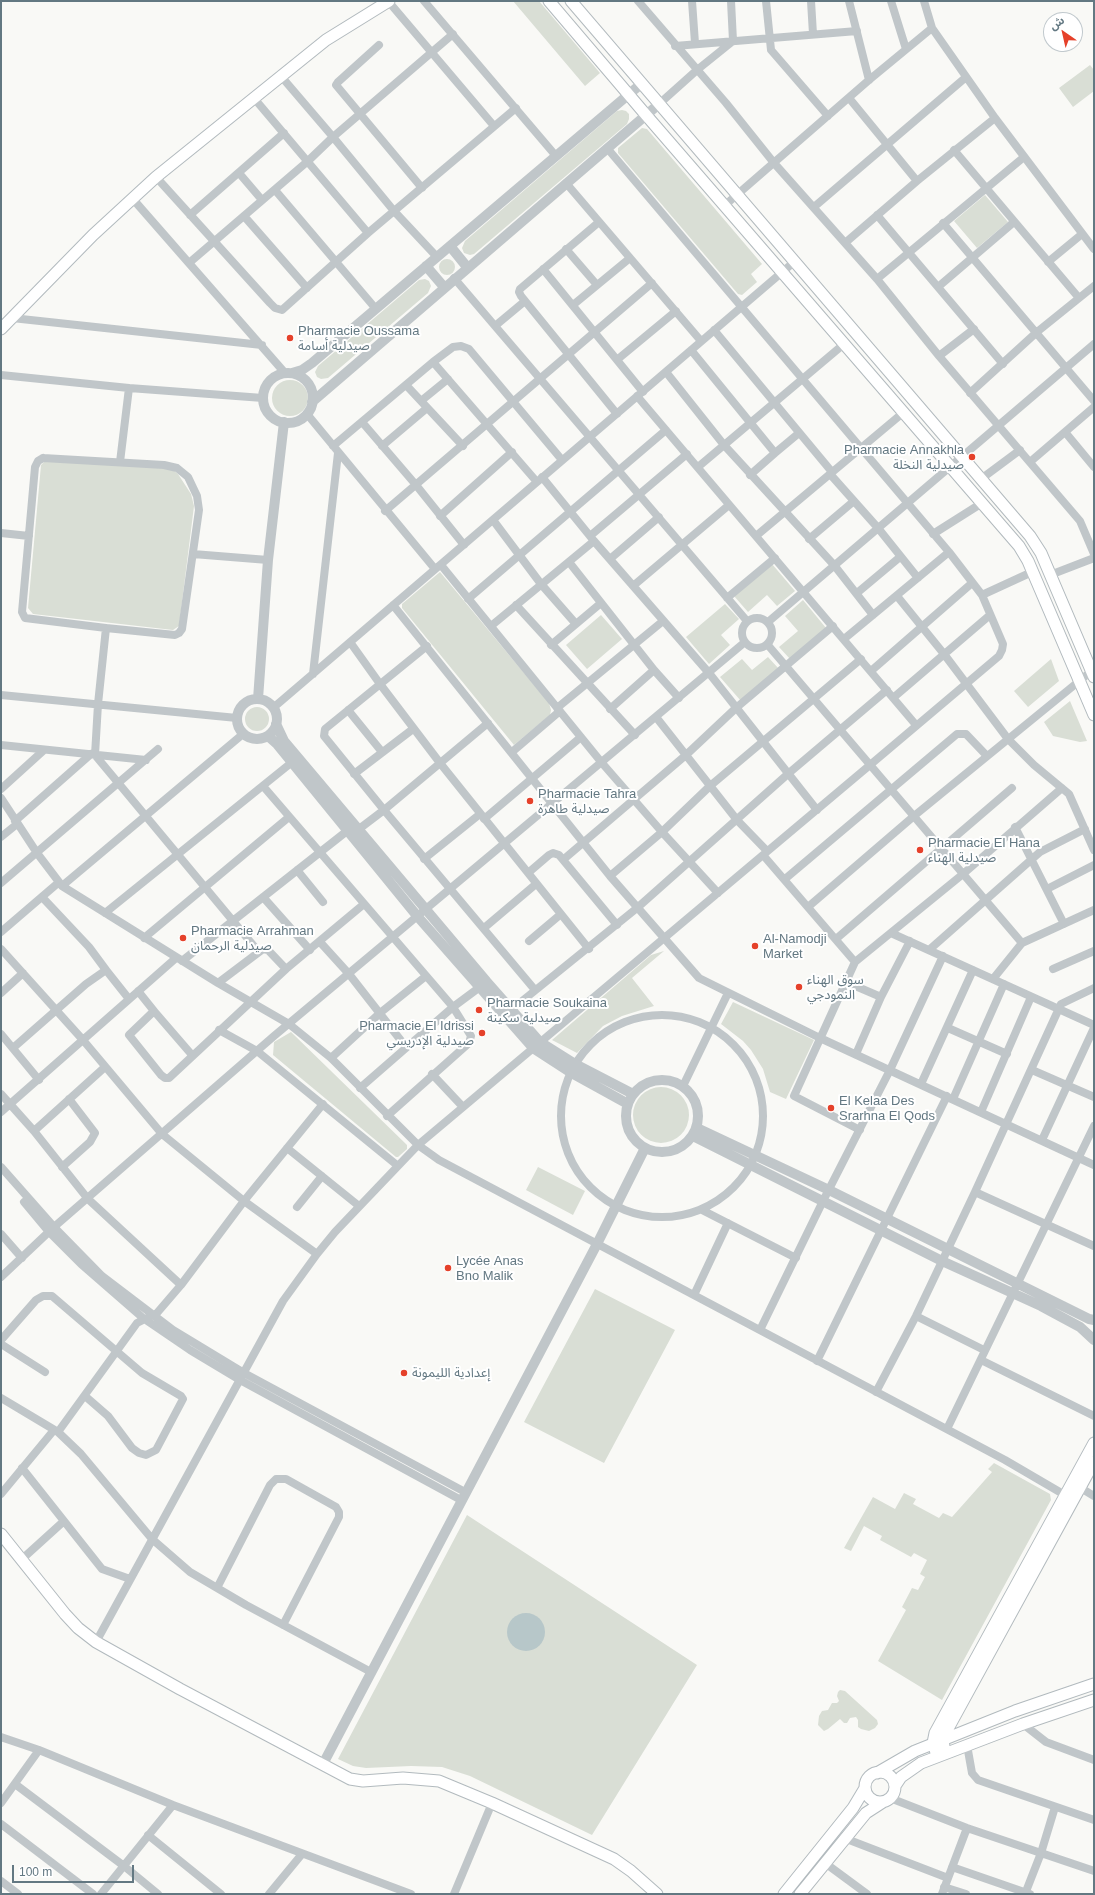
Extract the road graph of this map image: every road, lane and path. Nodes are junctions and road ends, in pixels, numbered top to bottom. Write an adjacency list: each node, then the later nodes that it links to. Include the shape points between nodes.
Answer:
1 (388, 1): 23 (street); 25 (main road, via 326,40)
2 (424, 1): 15 (street)
3 (550, 1): 29 (main road)
4 (571, 1): 28 (main road)
5 (638, 1): 21 (street)
6 (692, 1): 19 (street)
7 (731, 1): 18 (street)
8 (766, 1): 17 (street)
9 (811, 1): 16 (street)
10 (849, 1): 14 (street)
11 (891, 1): 22 (street)
12 (924, 1): 13 (street)
13 (932, 28): 22 (street); 26 (street)
14 (857, 31): 16 (street); 27 (street)
15 (452, 34): 23 (street); 33 (street)
16 (814, 34): 17 (street)
17 (769, 38): 18 (street); 36 (street, via 775,57)
18 (733, 41): 19 (street); 24 (street)
19 (695, 44): 21 (street)
20 (379, 45): 34 (street, via 336,84)
21 (675, 46): 24 (street)
22 (906, 50): 27 (street)
23 (432, 52): 34 (street); 38 (street)
24 (696, 70): 32 (street); 47 (street)
25 (280, 76): 30 (main road); 40 (street)
26 (965, 78): 37 (street); 41 (street)
27 (869, 80): 31 (street)
28 (641, 84): 29 (street); 32 (main road)
29 (629, 94): 35 (main road); 44 (street)
30 (253, 97): 39 (street); 49 (main road)
31 (849, 98): 36 (street); 41 (street)
32 (659, 104): 35 (street); 55 (main road)
33 (516, 108): 38 (street); 44 (street)
34 (360, 114): 40 (street); 52 (street)
35 (646, 115): 42 (street); 58 (main road)
36 (828, 116): 47 (street)
37 (995, 118): 43 (street); 45 (street)
38 (494, 126): 52 (street)
39 (284, 133): 46 (street); 48 (street)
40 (333, 137): 46 (street); 60 (street)
41 (887, 143): 50 (street); 59 (street)
42 (608, 148): 51 (street); 97 (street)
43 (954, 150): 50 (street); 53 (street)
44 (556, 156): 71 (street)
45 (1024, 157): 53 (street); 68 (street)
46 (308, 161): 54 (street); 67 (street)
47 (774, 162): 55 (street); 59 (street)
48 (239, 173): 57 (street); 61 (street)
49 (156, 177): 56 (main road); 61 (street)
50 (917, 181): 63 (street)
51 (566, 183): 64 (street); 83 (street)
52 (422, 188): 60 (street)
53 (986, 189): 65 (street); 66 (street)
54 (275, 190): 57 (street); 78 (street)
55 (737, 195): 58 (street); 79 (main road)
56 (132, 198): 81 (street); 100 (main road)
57 (262, 200): 62 (street)
58 (724, 206): 85 (main road)
59 (814, 207): 70 (street)
60 (394, 211): 67 (street); 75 (street)
61 (190, 215): 69 (street)
62 (244, 216): 69 (street); 93 (street)
63 (877, 216): 70 (street); 74 (street)
64 (599, 222): 72 (street); 77 (street)
65 (1014, 222): 76 (street); 80 (street)
66 (943, 223): 74 (street); 76 (street)
67 (368, 233): 78 (street)
68 (1082, 234): 73 (street); 80 (street)
69 (214, 242): 81 (street); 93 (street, via 275,308 282,310)
70 (845, 243): 87 (street)
71 (450, 246): 75 (street); 83 (street)
72 (566, 249): 84 (street); 89 (street)
73 (1094, 250)
74 (908, 252): 87 (street); 90 (street)
75 (436, 257): 82 (street)
76 (971, 257): 90 (street); 106 (street)
77 (630, 258): 88 (street); 89 (street)
78 (335, 262): 93 (street); 98 (street)
79 (794, 262): 85 (street); 157 (main road)
80 (1048, 262): 94 (street)
81 (189, 263): 110 (street)
82 (426, 266): 92 (street); 98 (street)
83 (467, 267): 86 (street)
84 (543, 269): 95 (street, via 520,289 519,294); 96 (street)
85 (782, 272): 97 (street); 108 (main road)
86 (454, 278): 92 (street); 101 (street)
87 (877, 279): 113 (street)
88 (652, 283): 99 (street); 105 (street)
89 (597, 285): 96 (street)
90 (938, 286): 103 (street)
91 (1094, 286): 94 (street)
92 (444, 287): 131 (street)
93 (307, 288)
94 (1079, 298): 106 (street)
95 (525, 301): 101 (street); 112 (street)
96 (573, 305): 105 (street)
97 (742, 307): 104 (street); 123 (street)
98 (376, 308): 119 (street, via 312,363 302,370)
99 (676, 311): 107 (street); 114 (street)
100 (12, 318): 102 (main road); 110 (street)
101 (495, 326): 122 (street)
102 (1, 329)
103 (974, 329): 113 (street); 116 (street)
104 (714, 330): 107 (street); 133 (street)
105 (596, 332): 112 (street); 114 (street)
106 (1037, 332): 116 (street); 117 (street)
107 (702, 341): 111 (street)
108 (844, 344): 123 (street); 136 (main road)
109 (1094, 344): 117 (street)
110 (262, 345): 119 (street)
111 (691, 350): 118 (street); 142 (street)
112 (569, 354): 122 (street); 138 (street)
113 (939, 356): 126 (street)
114 (618, 360): 127 (street)
115 (433, 362): 121 (street); 124 (street); 132 (street, via 453,347 466,346)
116 (1003, 364): 126 (street)
117 (1067, 367): 130 (street); 143 (street)
118 (666, 372): 127 (street); 148 (street)
119 (289, 373): 128 (street, via 269,381); 131 (street, via 299,376 309,385)
120 (1, 375): 125 (street)
121 (448, 378): 129 (street); 141 (street)
122 (540, 379): 132 (street); 147 (street)
123 (803, 379): 133 (street); 151 (street)
124 (406, 385): 129 (street); 140 (street)
125 (128, 388): 128 (street); 159 (street)
126 (970, 392): 143 (street)
127 (640, 394): 138 (street); 144 (street)
128 (263, 398): 139 (street, via 269,414)
129 (421, 401): 135 (street)
130 (1094, 401)
131 (312, 402): 137 (street)
132 (514, 402): 141 (street); 158 (street)
133 (775, 402): 142 (street); 146 (street)
134 (1094, 407): 145 (street)
135 (427, 408): 149 (street); 150 (street)
136 (904, 412): 151 (street); 162 (main road)
137 (307, 414): 139 (street, via 299,420); 152 (street)
138 (617, 414): 147 (street)
139 (284, 422): 198 (street)
140 (362, 422): 149 (street); 152 (street)
141 (488, 423): 150 (street); 154 (street)
142 (750, 423): 148 (street); 155 (street)
143 (1000, 426): 153 (street); 157 (street)
144 (666, 430): 156 (street); 164 (street)
145 (1065, 432): 160 (street); 163 (street)
146 (800, 433): 155 (street); 165 (street)
147 (590, 437): 158 (street); 164 (street)
148 (724, 445): 161 (street); 166 (street)
149 (382, 446): 169 (street)
150 (463, 446): 169 (street)
151 (861, 448): 165 (street); 174 (street)
152 (335, 450): 175 (street); 241 (street)
153 (1020, 450): 160 (street); 167 (street)
154 (512, 452): 168 (street); 178 (street)
155 (775, 453): 166 (street)
156 (686, 454): 161 (street); 170 (street)
157 (962, 457): 162 (street); 167 (main road)
158 (562, 460): 168 (street)
159 (120, 462): 184 (street, via 40,458 35,467); 191 (street, via 171,466 188,477 199,503)
160 (1030, 462): 192 (street, via 1080,521)
161 (698, 467): 173 (street)
162 (950, 467): 172 (main road); 174 (street)
163 (1094, 467)
164 (619, 471): 170 (street); 176 (street)
165 (831, 473): 171 (street); 177 (street)
166 (750, 475): 177 (street)
167 (981, 479): 203 (main road, via 1037,544)
168 (540, 480): 176 (street); 180 (street)
169 (416, 486): 175 (street); 178 (street)
170 (639, 494): 179 (street); 187 (street)
171 (854, 501): 181 (street); 186 (street)
172 (982, 503): 183 (street); 202 (main road, via 1019,546)
173 (729, 504): 185 (street); 189 (street)
174 (907, 504): 181 (street); 183 (street)
175 (386, 511): 201 (street)
176 (571, 512): 187 (street); 193 (street)
177 (784, 512): 185 (street); 186 (street)
178 (440, 516): 188 (street)
179 (658, 517): 189 (street); 197 (street)
180 (493, 520): 188 (street); 193 (street)
181 (878, 528): 194 (street); 200 (street)
182 (1, 533): 184 (street)
183 (933, 534): 190 (street)
184 (29, 536): 226 (street, via 22,612 25,618)
185 (756, 536): 195 (street)
186 (809, 538): 200 (street)
187 (592, 539): 197 (street); 199 (street)
188 (464, 545): 201 (street)
189 (683, 546): 207 (street); 212 (street)
190 (949, 552): 204 (street); 205 (street)
191 (193, 554): 198 (street); 226 (street, via 181,632 175,635)
192 (1094, 554)
193 (518, 555): 206 (street); 213 (street)
194 (900, 557): 204 (street); 209 (street)
195 (775, 558): 208 (street); 212 (street)
196 (1094, 558): 203 (street)
197 (610, 559): 207 (street)
198 (268, 560): 251 (street)
199 (569, 562): 206 (street); 214 (street)
200 (834, 565): 208 (street); 209 (street)
201 (438, 567): 213 (street); 215 (street)
202 (1032, 572): 210 (street); 243 (main road)
203 (1050, 575): 240 (main road)
204 (918, 578): 211 (street)
205 (972, 583): 210 (street); 225 (street)
206 (541, 584): 216 (street); 222 (street)
207 (633, 586): 219 (street)
208 (803, 591): 221 (street); 224 (street)
209 (857, 593): 217 (street)
210 (982, 595): 218 (street)
211 (897, 596): 217 (street); 225 (street)
212 (727, 598): 220 (street)
213 (468, 599): 223 (street)
214 (601, 603): 222 (street); 230 (street)
215 (393, 605): 228 (street); 233 (street)
216 (516, 605): 223 (street); 232 (street)
217 (873, 615): 227 (street)
218 (990, 615): 234 (street); 242 (street, via 1003,644 1002,650 999,656)
219 (663, 621): 230 (street); 239 (street)
220 (747, 621): 221 (street, via 751,618 760,618); 229 (street, via 742,634)
221 (768, 622): 231 (street, via 773,631)
222 (576, 624): 232 (street)
223 (491, 626): 257 (street)
224 (833, 626): 227 (street); 236 (street)
225 (922, 627): 234 (street); 238 (street)
226 (106, 628): 252 (street)
227 (844, 640): 235 (street)
228 (350, 642): 241 (street); 245 (street)
229 (746, 642): 231 (street, via 754,647 763,647); 239 (street)
230 (633, 644): 237 (street); 244 (street)
231 (767, 644): 236 (street)
232 (551, 645): 244 (street)
233 (427, 646): 245 (street); 261 (street)
234 (944, 654): 242 (street); 250 (street)
235 (860, 659): 238 (street); 249 (street)
236 (786, 666): 249 (street); 254 (street)
237 (654, 670): 248 (street); 255 (street)
238 (871, 671): 246 (street)
239 (708, 673): 248 (street); 254 (street)
240 (1093, 673): 243 (street)
241 (313, 674): 253 (street)
242 (966, 682): 263 (street); 270 (street)
243 (1079, 682): 258 (main road); 270 (street)
244 (587, 683): 255 (street); 257 (street)
245 (380, 684): 256 (street); 264 (street)
246 (887, 690): 250 (street); 265 (street)
247 (1, 695): 252 (street)
248 (679, 698): 259 (street)
249 (813, 698): 265 (street); 271 (street)
250 (893, 698): 263 (street)
251 (258, 699): 253 (street, via 264,700); 260 (street, via 246,703 238,712)
252 (98, 704): 260 (street); 277 (street)
253 (273, 708): 262 (street, via 277,716)
254 (736, 708): 271 (street); 278 (street)
255 (610, 709): 267 (street)
256 (348, 710): 275 (street); 286 (street, via 323,733)
257 (559, 710): 269 (street); 276 (street)
258 (1094, 715)
259 (656, 717): 267 (street); 278 (street)
260 (237, 718): 266 (street, via 238,727)
261 (488, 723): 276 (street); 282 (street)
262 (276, 724): 268 (street); 307 (street, via 284,740)
263 (916, 725): 284 (street)
264 (413, 729): 275 (street); 282 (street)
265 (840, 730): 284 (street); 285 (street)
266 (243, 734): 268 (street, via 255,739); 300 (street)
267 (635, 735): 283 (street)
268 (268, 736): 281 (street)
269 (581, 737): 283 (street); 287 (street)
270 (1008, 739): 279 (street); 292 (street)
271 (764, 741): 285 (street); 290 (street)
272 (1, 745): 274 (street)
273 (158, 749): 280 (street)
274 (44, 750): 277 (street); 293 (street)
275 (382, 752): 286 (street)
276 (512, 752): 287 (street)
277 (93, 754): 280 (street); 288 (street); 305 (street)
278 (686, 755): 290 (street); 296 (street)
279 (987, 756): 294 (street, via 966,734 957,734); 303 (street)
280 (146, 760): 288 (street)
281 (291, 763): 289 (street); 309 (street)
282 (440, 763): 298 (street); 302 (street)
283 (602, 763): 296 (street); 297 (street)
284 (870, 765): 294 (street); 299 (street)
285 (789, 772): 299 (street); 304 (street)
286 (354, 774): 298 (street)
287 (533, 779): 297 (street); 302 (street)
288 (118, 783): 300 (street); 316 (street)
289 (263, 786): 301 (street); 319 (street)
290 (710, 786): 304 (street); 310 (street)
291 (1012, 788): 315 (street)
292 (1062, 788): 306 (street); 308 (street, via 1071,798)
293 (1, 789)
294 (891, 790): 303 (street); 329 (street)
295 (1, 798): 305 (street)
296 (634, 798): 310 (street); 312 (street)
297 (553, 803): 312 (street); 313 (street)
298 (384, 810): 307 (street); 320 (street)
299 (817, 810): 318 (street)
300 (146, 815): 319 (street); 331 (street)
301 (289, 816): 317 (street); 333 (street)
302 (482, 816): 313 (street); 320 (street)
303 (914, 816): 315 (street); 342 (street)
304 (737, 820): 318 (street); 323 (street)
305 (16, 822): 311 (street); 316 (street)
306 (1016, 827): 322 (street); 327 (street)
307 (358, 829): 309 (street); 346 (street)
308 (1085, 829): 314 (street); 322 (street, via 1051,844)
309 (347, 831): 317 (street); 346 (street)
310 (662, 832): 323 (street); 328 (street)
311 (1, 837)
312 (583, 843): 321 (street); 328 (street)
313 (504, 844): 326 (street); 334 (street)
314 (1093, 848)
315 (942, 849): 327 (street); 357 (street)
316 (37, 853): 330 (street); 331 (street)
317 (320, 853): 325 (street); 341 (street)
318 (765, 853): 329 (street); 336 (street)
319 (178, 854): 333 (street); 345 (street)
320 (424, 859): 334 (street)
321 (564, 859): 326 (street, via 555,854 549,855); 349 (street)
322 (1031, 860): 335 (street); 339 (street)
323 (689, 862): 336 (street); 343 (street)
324 (1094, 865): 335 (street)
325 (297, 870): 338 (street); 340 (street)
326 (528, 873): 332 (street)
327 (963, 874): 339 (street); 353 (street)
328 (610, 876): 343 (street)
329 (785, 879): 342 (street)
330 (1, 883)
331 (60, 884): 337 (street); 345 (street)
332 (536, 884): 347 (street); 351 (street)
333 (204, 887): 348 (street); 355 (street)
334 (450, 889): 346 (street); 351 (street)
335 (1047, 889): 350 (street)
336 (718, 892): 356 (street)
337 (42, 897): 352 (street); 373 (street, via 89,947)
338 (263, 897): 348 (street); 364 (street)
339 (986, 900): 361 (street); 365 (street)
340 (323, 902)
341 (364, 904): 354 (street); 359 (street)
342 (808, 907): 357 (street)
343 (637, 908): 349 (street); 356 (street)
344 (1094, 910): 350 (street)
345 (105, 913): 355 (street)
346 (422, 914): 354 (street); 382 (street)
347 (561, 914): 358 (street); 363 (street)
348 (232, 921): 366 (street); 369 (street)
349 (617, 924): 363 (street)
350 (1064, 924): 361 (street)
351 (484, 928): 384 (street)
352 (1, 932)
353 (891, 933): 360 (street); 370 (street)
354 (393, 937): 376 (street); 377 (street)
355 (144, 938): 369 (street)
356 (664, 938): 387 (street, via 699,978); 407 (street)
357 (836, 939): 370 (street)
358 (529, 941)
359 (320, 942): 364 (street); 376 (street)
360 (910, 942): 365 (street); 388 (street)
361 (1022, 943): 378 (street)
362 (1, 949): 375 (street)
363 (589, 949): 384 (street)
364 (310, 950): 371 (street)
365 (929, 950): 368 (street)
366 (258, 951): 371 (street, via 268,950); 380 (street)
367 (1094, 951): 372 (street)
368 (943, 956): 374 (street); 417 (street)
369 (179, 959): 380 (street); 385 (street)
370 (856, 962): 379 (street)
371 (286, 969): 391 (street)
372 (1052, 969)
373 (106, 970): 390 (street); 395 (street)
374 (973, 970): 378 (street); 401 (street)
375 (23, 973): 386 (street); 395 (street)
376 (349, 974): 397 (street); 398 (street)
377 (426, 976): 392 (street); 397 (street)
378 (993, 979): 381 (street)
379 (846, 982): 388 (street); 404 (street)
380 (218, 983): 391 (street)
381 (1004, 984): 389 (street); 406 (street)
382 (483, 985): 392 (street); 394 (street); 407 (street)
383 (1094, 988): 393 (street, via 1061,1004)
384 (535, 990): 394 (street)
385 (138, 991): 390 (street); 396 (street)
386 (1, 993)
387 (728, 993): 399 (street); 404 (street)
388 (881, 997): 411 (street)
389 (1031, 997): 393 (street); 412 (street)
390 (129, 999): 405 (street)
391 (251, 1001): 398 (street); 402 (street)
392 (453, 1007): 408 (street); 419 (street, via 471,1036 469,1043)
393 (1059, 1009): 400 (street); 418 (street)
394 (511, 1010): 407 (street)
395 (56, 1011): 405 (street); 409 (street)
396 (154, 1012): 413 (street); 413 (street, via 129,1035 160,1075 169,1078)
397 (380, 1013): 408 (street); 414 (street)
398 (289, 1024): 410 (street); 414 (street)
399 (711, 1026): 416 (street, via 682,1016 651,1015 621,1023 595,1040); 422 (street); 447 (street, via 741,1052 760,1086 764,1117 763,1132)
400 (1094, 1027): 423 (street)
401 (948, 1028): 406 (street); 421 (street)
402 (219, 1030): 410 (street); 413 (street)
403 (1, 1034): 409 (street)
404 (820, 1038): 411 (street); 440 (street, via 794,1096)
405 (83, 1040): 415 (street); 420 (street)
406 (979, 1042): 412 (street); 428 (street)
407 (537, 1045): 416 (street); 433 (street)
408 (406, 1047): 424 (street)
409 (13, 1048): 420 (street)
410 (257, 1051): 431 (street); 442 (street)
411 (856, 1054): 417 (street)
412 (1007, 1054): 435 (street)
413 (192, 1055)
414 (331, 1058): 424 (street)
415 (105, 1067): 429 (street); 442 (street)
416 (573, 1068): 426 (street); 432 (street); 462 (street, via 562,1097 561,1123 566,1149 585,1182 594,1192)
417 (890, 1070): 421 (street); 440 (street)
418 (1032, 1070): 423 (street); 437 (street)
419 (432, 1074): 433 (street); 436 (street)
420 (39, 1080): 430 (street)
421 (921, 1084): 428 (street)
422 (683, 1086): 426 (street, via 670,1080 656,1080); 441 (street, via 694,1097 698,1112)
423 (1068, 1086): 427 (street); 443 (street)
424 (360, 1088): 436 (street)
425 (1, 1094): 430 (street)
426 (633, 1094): 432 (street)
427 (1094, 1097)
428 (950, 1098): 435 (street); 465 (street)
429 (69, 1099): 439 (street); 453 (street, via 95,1133 90,1142)
430 (10, 1104): 434 (street); 439 (street)
431 (322, 1104): 445 (street); 451 (street)
432 (628, 1104): 446 (street, via 628,1129 635,1140)
433 (463, 1107): 444 (street)
434 (1, 1112)
435 (981, 1112): 437 (street)
436 (387, 1116): 444 (street)
437 (1007, 1124): 443 (street); 457 (street)
438 (1094, 1126): 448 (street)
439 (34, 1130): 453 (street)
440 (860, 1130): 456 (street)
441 (695, 1132): 446 (street, via 684,1145 672,1151 658,1152); 447 (street); 449 (street)
442 (162, 1134): 458 (street); 459 (street)
443 (1042, 1140): 448 (street)
444 (418, 1145): 451 (street); 471 (street, via 439,1160)
445 (287, 1148): 455 (street); 459 (street)
446 (645, 1148): 462 (street)
447 (756, 1155): 449 (street); 456 (street)
448 (1080, 1158): 450 (street); 467 (street)
449 (752, 1164): 460 (street); 464 (street, via 738,1183 722,1198)
450 (1094, 1165)
451 (398, 1166): 461 (street)
452 (1, 1167): 468 (street)
453 (62, 1167): 458 (street)
454 (1, 1176): 468 (street)
455 (322, 1176): 461 (street); 463 (street)
456 (829, 1190): 460 (street); 465 (street)
457 (975, 1192): 467 (street); 473 (street)
458 (88, 1199): 468 (street); 479 (street)
459 (244, 1201): 474 (street); 479 (street)
460 (823, 1201): 469 (street); 476 (street)
461 (359, 1206): 474 (street)
462 (615, 1206): 464 (street, via 643,1216 673,1217); 471 (street)
463 (297, 1208)
464 (702, 1210): 466 (street)
465 (887, 1219): 469 (street); 473 (street)
466 (728, 1223): 476 (street); 481 (street)
467 (1047, 1223): 472 (street); 480 (street)
468 (52, 1229): 475 (street); 482 (street, via 102,1276); 484 (street, via 100,1282)
469 (882, 1230): 477 (street); 492 (street)
470 (1, 1234): 475 (street)
471 (597, 1244): 481 (street); 507 (street)
472 (1094, 1246)
473 (947, 1248): 477 (street); 480 (street)
474 (317, 1254): 495 (street, via 283,1301)
475 (22, 1258): 478 (street)
476 (796, 1258): 486 (street)
477 (942, 1261): 480 (street); 483 (street)
478 (1, 1277)
479 (182, 1285): 482 (street)
480 (1015, 1289): 485 (street); 487 (street); 490 (street)
481 (694, 1295): 486 (street)
482 (154, 1315): 484 (street); 495 (street)
483 (916, 1316): 490 (street); 496 (street)
484 (143, 1318): 491 (street); 495 (street, via 190,1350)
485 (1094, 1320)
486 (760, 1330): 492 (street)
487 (1092, 1333)
488 (1, 1340): 491 (street, via 36,1300 48,1295)
489 (1, 1344): 494 (street)
490 (984, 1350): 493 (street)
491 (116, 1352): 497 (street); 497 (street, via 142,1373 183,1397 156,1450 146,1455 132,1448 108,1416)
492 (818, 1360): 496 (street)
493 (981, 1360): 499 (street); 500 (street)
494 (45, 1372)
495 (242, 1377): 507 (street); 512 (street)
496 (876, 1392): 500 (street)
497 (84, 1396): 501 (street)
498 (1, 1398): 501 (street)
499 (1094, 1416)
500 (947, 1429): 509 (street)
501 (56, 1431): 504 (street); 512 (street, via 80,1454)
502 (1094, 1443): 505 (main road)
503 (1094, 1462): 505 (main road)
504 (22, 1468): 506 (street); 510 (street)
505 (1076, 1485): 508 (street); 509 (main road)
506 (1, 1494)
507 (463, 1496): 518 (street)
508 (1094, 1496)
509 (1069, 1497): 522 (main road); 524 (main road)
510 (64, 1522): 513 (street); 514 (street, via 102,1569)
511 (1, 1534): 513 (main road)
512 (152, 1539): 514 (street); 515 (street, via 190,1572)
513 (21, 1560): 517 (main road, via 65,1614)
514 (130, 1578): 517 (street)
515 (216, 1588): 516 (street); 516 (street, via 270,1485 276,1479 286,1479 336,1507 339,1517)
516 (283, 1625): 518 (street)
517 (96, 1642): 530 (main road)
518 (371, 1672): 530 (street)
519 (1094, 1684): 524 (main road, via 1015,1711)
520 (1094, 1700): 521 (main road)
521 (1023, 1724): 525 (main road); 529 (street, via 1046,1742)
522 (939, 1725): 524 (main road, via 935,1733); 528 (main road, via 922,1743)
523 (1, 1737): 526 (street)
524 (938, 1742): 527 (main road); 528 (main road)
525 (967, 1745): 527 (main road); 539 (street, via 972,1773 978,1780)
526 (39, 1750): 532 (street); 538 (street)
527 (941, 1755): 533 (main road, via 912,1769 901,1777)
528 (903, 1757): 531 (main road)
529 (1094, 1760)
530 (323, 1764): 536 (main road, via 350,1779 363,1781 404,1778 440,1782)
531 (877, 1773): 533 (main road, via 889,1776); 534 (main road, via 867,1780)
532 (15, 1784): 537 (street); 548 (street)
533 (895, 1786): 535 (main road)
534 (865, 1788): 535 (main road, via 871,1799); 564 (main road)
535 (887, 1800): 542 (street); 544 (main road, via 866,1813)
536 (492, 1802): 562 (street); 563 (main road, via 614,1859)
537 (1, 1804)
538 (173, 1805): 543 (street); 546 (street)
539 (1055, 1807): 540 (street); 545 (street)
540 (1094, 1820)
541 (1, 1824): 557 (street)
542 (967, 1828): 545 (street); 549 (street)
543 (148, 1836): 548 (street); 560 (street)
544 (844, 1838): 547 (main road); 551 (street)
545 (1041, 1853): 550 (street); 555 (street)
546 (302, 1854): 554 (street); 561 (street)
547 (825, 1863): 565 (main road); 566 (street)
548 (124, 1866): 558 (street); 559 (street)
549 (952, 1867): 551 (street); 555 (street)
550 (1094, 1871)
551 (948, 1878): 553 (street)
552 (1, 1881): 556 (street)
553 (943, 1891): 567 (street)
554 (273, 1893)
555 (1027, 1893)
556 (18, 1894)
557 (93, 1894)
558 (101, 1894)
559 (158, 1894)
560 (222, 1894)
561 (411, 1894)
562 (454, 1894)
563 (657, 1894)
564 (784, 1894)
565 (800, 1894)
566 (866, 1894)
567 (966, 1894)

